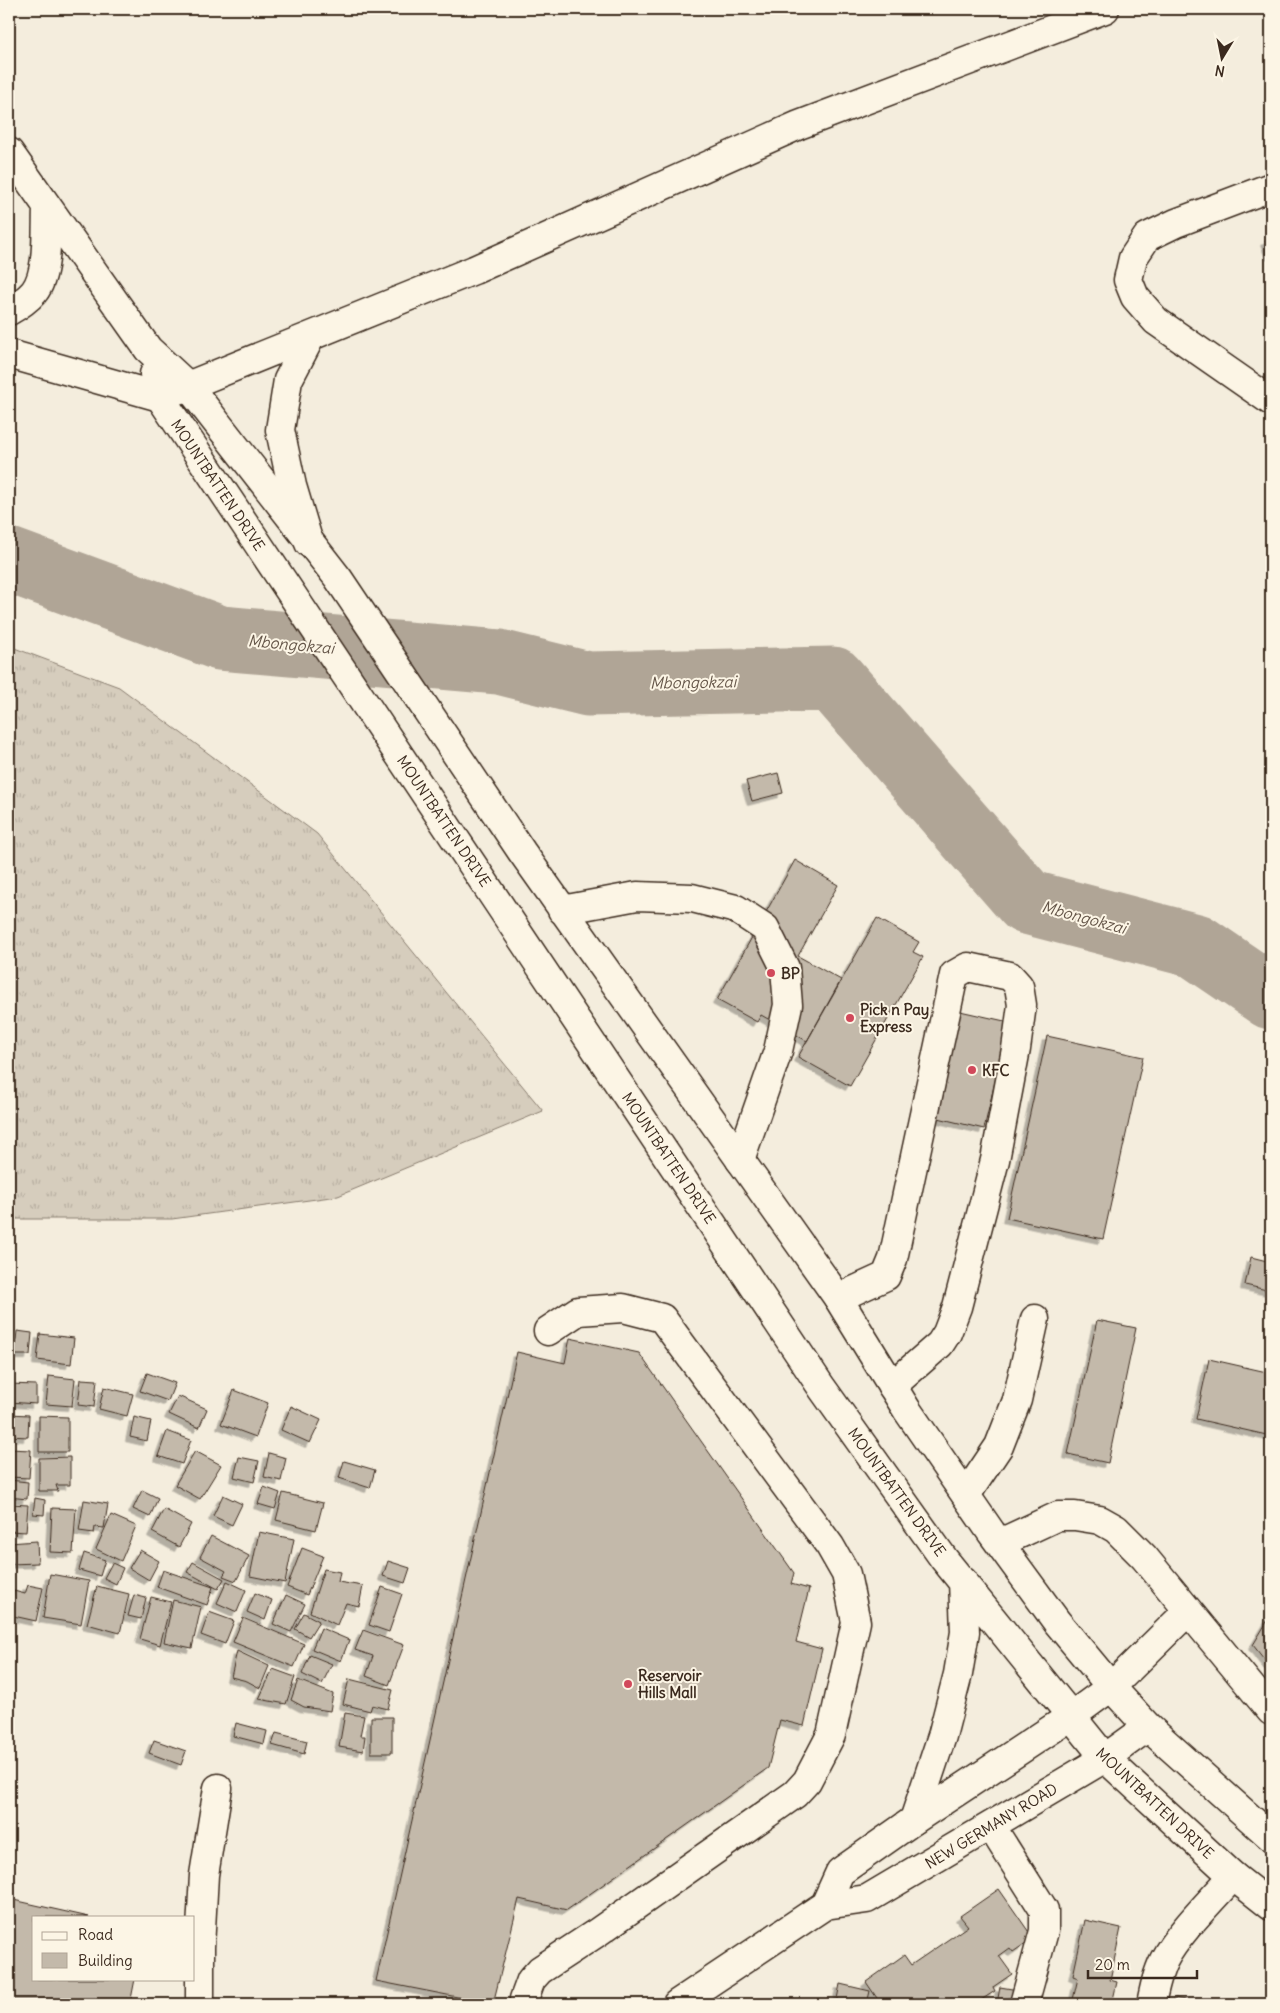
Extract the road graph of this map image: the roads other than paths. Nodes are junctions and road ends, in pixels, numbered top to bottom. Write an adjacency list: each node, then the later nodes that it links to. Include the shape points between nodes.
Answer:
1 (1105, 9): 6 (main road, via 799,125 474,270)
2 (9, 152): 4 (main road, MOUNTBATTEN DRIVE)
3 (1271, 186): 11 (main road, via 1147,237 1133,258 1128,280 1136,297 1156,322)
4 (47, 207): 5 (main road, via 43,272 34,291 20,305); 7 (main road, MOUNTBATTEN DRIVE)
5 (9, 310)
6 (310, 338): 9 (main road); 12 (main road, via 288,380 280,430)
7 (148, 349): 9 (main road, MOUNTBATTEN DRIVE); 10 (main road, MOUNTBATTEN DRIVE)
8 (9, 354): 10 (main road)
9 (189, 387): 10 (main road); 12 (main road, MOUNTBATTEN DRIVE)
10 (160, 397): 21 (main road, MOUNTBATTEN DRIVE, via 822,1388)
11 (1271, 401)
12 (309, 543): 13 (main road, MOUNTBATTEN DRIVE, via 338,578)
13 (562, 910): 14 (main road, MOUNTBATTEN DRIVE); 14 (main road, via 637,896 692,898 736,909 765,928 785,968 788,1005 778,1051)
14 (740, 1160): 15 (main road, MOUNTBATTEN DRIVE)
15 (838, 1298): 18 (main road, MOUNTBATTEN DRIVE); 18 (main road, via 886,1276 893,1259 954,975 968,967 1010,976 1019,986 1022,1005 1016,1049 994,1160 957,1307 940,1344)
16 (1035, 1319): 19 (main road, via 1017,1400 999,1446)
17 (548, 1331): 36 (main road, via 578,1311 623,1308 662,1318 830,1546 846,1574 856,1622 831,1735 807,1781 795,1794 540,1970 531,1980 524,1999)
18 (892, 1386): 19 (main road, MOUNTBATTEN DRIVE)
19 (966, 1495): 20 (main road, MOUNTBATTEN DRIVE)
20 (1000, 1543): 22 (main road, via 1058,1516 1100,1520 1116,1529 1137,1550); 23 (main road, MOUNTBATTEN DRIVE, via 1057,1622)
21 (962, 1580): 25 (main road, MOUNTBATTEN DRIVE); 29 (main road, via 965,1632 958,1674 942,1736)
22 (1188, 1611): 23 (main road); 24 (main road)
23 (1111, 1687): 25 (main road); 26 (main road, MOUNTBATTEN DRIVE)
24 (1271, 1711)
25 (1070, 1717): 27 (main road, MOUNTBATTEN DRIVE); 29 (main road)
26 (1148, 1727): 27 (main road, NEW GERMANY ROAD); 31 (main road, MOUNTBATTEN DRIVE)
27 (1104, 1758): 30 (main road, NEW GERMANY ROAD); 32 (main road, MOUNTBATTEN DRIVE)
28 (218, 1788): 35 (main road, via 204,1875)
29 (914, 1820): 33 (main road, via 840,1872)
30 (991, 1826): 33 (main road, NEW GERMANY ROAD, via 867,1900); 38 (main road, via 1044,1910 1044,1931)
31 (1271, 1837)
32 (1232, 1876): 34 (main road, MOUNTBATTEN DRIVE); 39 (main road, via 1175,1943 1161,1968)
33 (825, 1905): 37 (main road, NEW GERMANY ROAD)
34 (1271, 1906)
35 (200, 2004)
36 (526, 2004)
37 (677, 2004)
38 (1024, 2004)
39 (1150, 2004)

